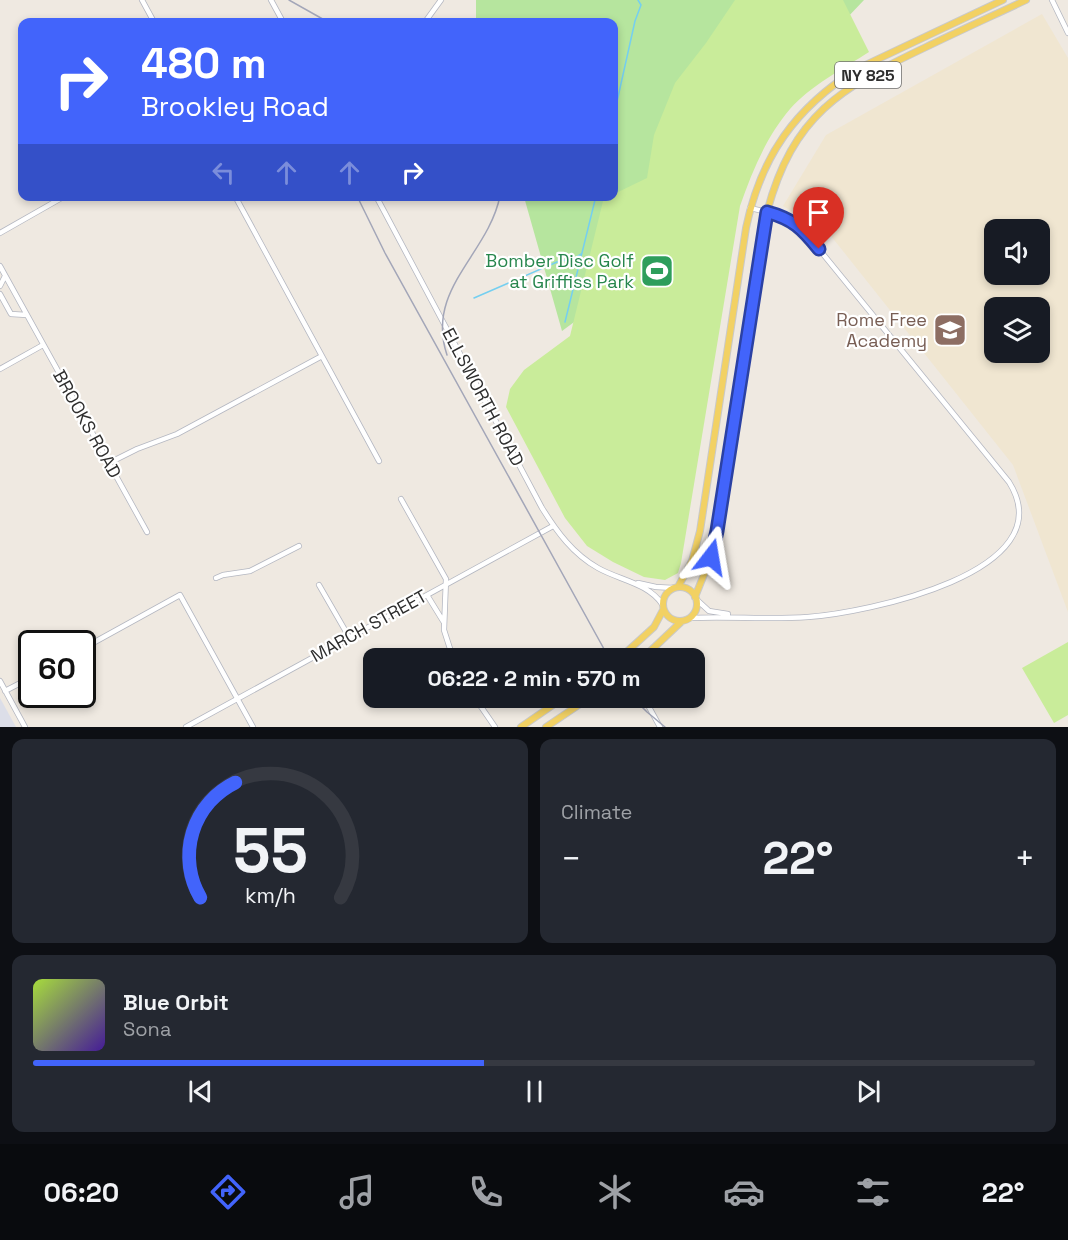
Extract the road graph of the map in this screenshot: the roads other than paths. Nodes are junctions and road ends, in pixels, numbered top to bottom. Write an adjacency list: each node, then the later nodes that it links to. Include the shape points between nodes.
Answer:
1 (142, 0): 7 (street)
2 (271, 0): 8 (street)
3 (441, 0): 9 (street)
4 (1003, 0): 14 (main road, NY 825, via 857,69 820,95 779,141 765,165)
5 (1026, 0): 15 (main road, NY 825, via 881,68 841,93 813,119 789,153)
6 (1052, 0): 10 (street)
7 (152, 18)
8 (282, 18)
9 (428, 18)
10 (1068, 33)
11 (56, 201): 16 (street)
12 (238, 201): 23 (street)
13 (379, 201): 28 (street, ELLSWORTH ROAD)
14 (750, 208): 15 (street); 35 (main road, NY 825, via 700,531 692,561)
15 (767, 212): 37 (main road, NY 825, via 717,531); 39 (street, via 794,222 805,232 994,461 1014,489 1019,516 1012,537 1001,551 985,564 942,586 880,606 830,615)
16 (0, 233)
17 (0, 266): 18 (street, BROOKS ROAD)
18 (5, 276): 19 (street); 21 (street, BROOKS ROAD)
19 (0, 286)
20 (0, 294): 21 (street, via 11,314)
21 (27, 315): 22 (street, BROOKS ROAD)
22 (43, 345): 24 (street); 26 (street, BROOKS ROAD)
23 (322, 356): 25 (street); 26 (street, via 177,434)
24 (0, 369)
25 (379, 461)
26 (109, 463): 29 (street, BROOKS ROAD)
27 (401, 499): 33 (street)
28 (553, 526): 31 (street, ELLSWORTH ROAD, via 578,554); 33 (street, MARCH STREET)
29 (147, 532)
30 (299, 546): 32 (street, via 250,571)
31 (614, 576): 35 (street, ELLSWORTH ROAD, via 656,587); 38 (street, ELLSWORTH ROAD, via 653,593)
32 (216, 578)
33 (446, 584): 36 (street, MARCH STREET); 42 (street)
34 (320, 585): 43 (street)
35 (676, 587): 37 (main road, via 688,589); 38 (main road, NY 825, via 666,594)
36 (427, 595): 42 (street); 43 (street, MARCH STREET)
37 (696, 598): 39 (street, via 709,611); 40 (main road, NY 825, via 696,609)
38 (662, 606): 41 (main road, via 668,617); 46 (main road, NY 825, via 654,627)
39 (736, 616): 40 (street)
40 (690, 618): 41 (main road)
41 (682, 621): 47 (main road)
42 (444, 624): 45 (street)
43 (349, 637): 51 (street, MARCH STREET)
44 (96, 641): 51 (street, via 180,595)
45 (450, 648)
46 (631, 648)
47 (654, 648)
48 (0, 681): 50 (street)
49 (18, 684): 50 (street)
50 (5, 691): 56 (street)
51 (237, 699): 57 (street, MARCH STREET); 58 (street)
52 (482, 708): 59 (street)
53 (549, 708): 60 (main road)
54 (574, 708): 61 (main road)
55 (650, 708): 62 (street)
56 (25, 727)
57 (186, 727)
58 (253, 727)
59 (495, 727)
60 (521, 727)
61 (546, 727)
62 (660, 727)

